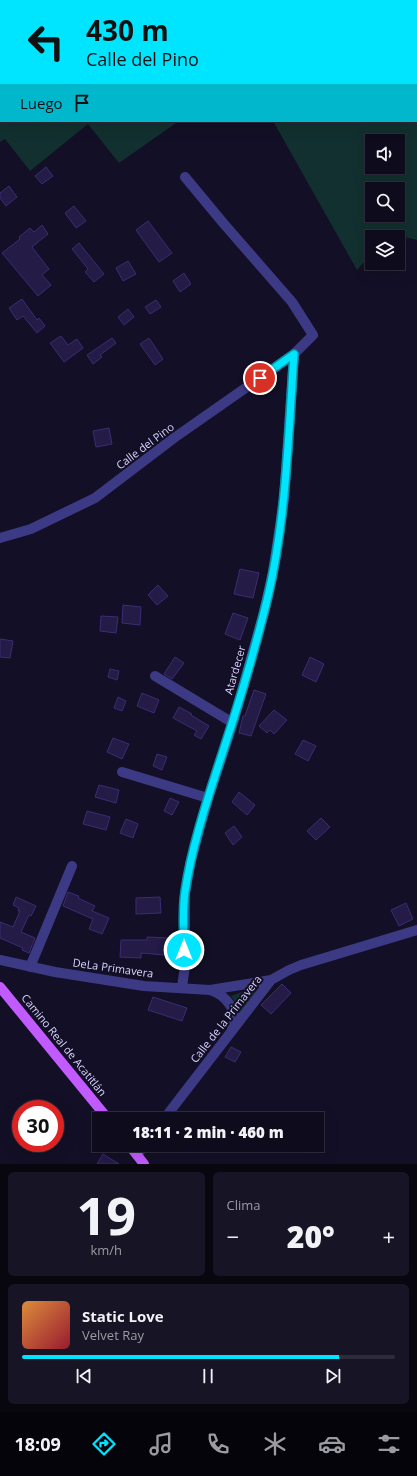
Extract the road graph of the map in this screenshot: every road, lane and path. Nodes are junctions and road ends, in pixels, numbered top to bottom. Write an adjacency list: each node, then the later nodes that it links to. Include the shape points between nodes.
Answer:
1 (185, 177): 2 (street, via 292,302 312,335)
2 (294, 354): 3 (street, Calle del Pino, via 174,438 95,498 31,529); 5 (street, Atardecer, via 284,499 273,572)
3 (0, 538)
4 (155, 676): 5 (street)
5 (232, 723): 7 (street, Atardecer)
6 (122, 772): 7 (street)
7 (208, 798): 14 (street, Atardecer, via 185,893)
8 (72, 866): 11 (street)
9 (417, 930): 12 (street, Calle de la Primavera, via 295,967)
10 (0, 960): 11 (street, DeLa Primavera)
11 (30, 967): 14 (street, DeLa Primavera, via 137,985)
12 (271, 980): 15 (street, DeLa Primavera); 16 (street, Calle de la Primavera)
13 (0, 987): 17 (main road, Camino Real de Acatitlán)
14 (182, 987): 15 (street, DeLa Primavera)
15 (210, 990): 16 (street, via 226,999 233,1009 235,1021)
16 (228, 1036): 18 (street, Calle de la Primavera)
17 (102, 1112)
18 (169, 1112)
19 (135, 1152): 21 (main road)
20 (139, 1152): 21 (street)
21 (137, 1155): 22 (main road)
22 (144, 1164)

